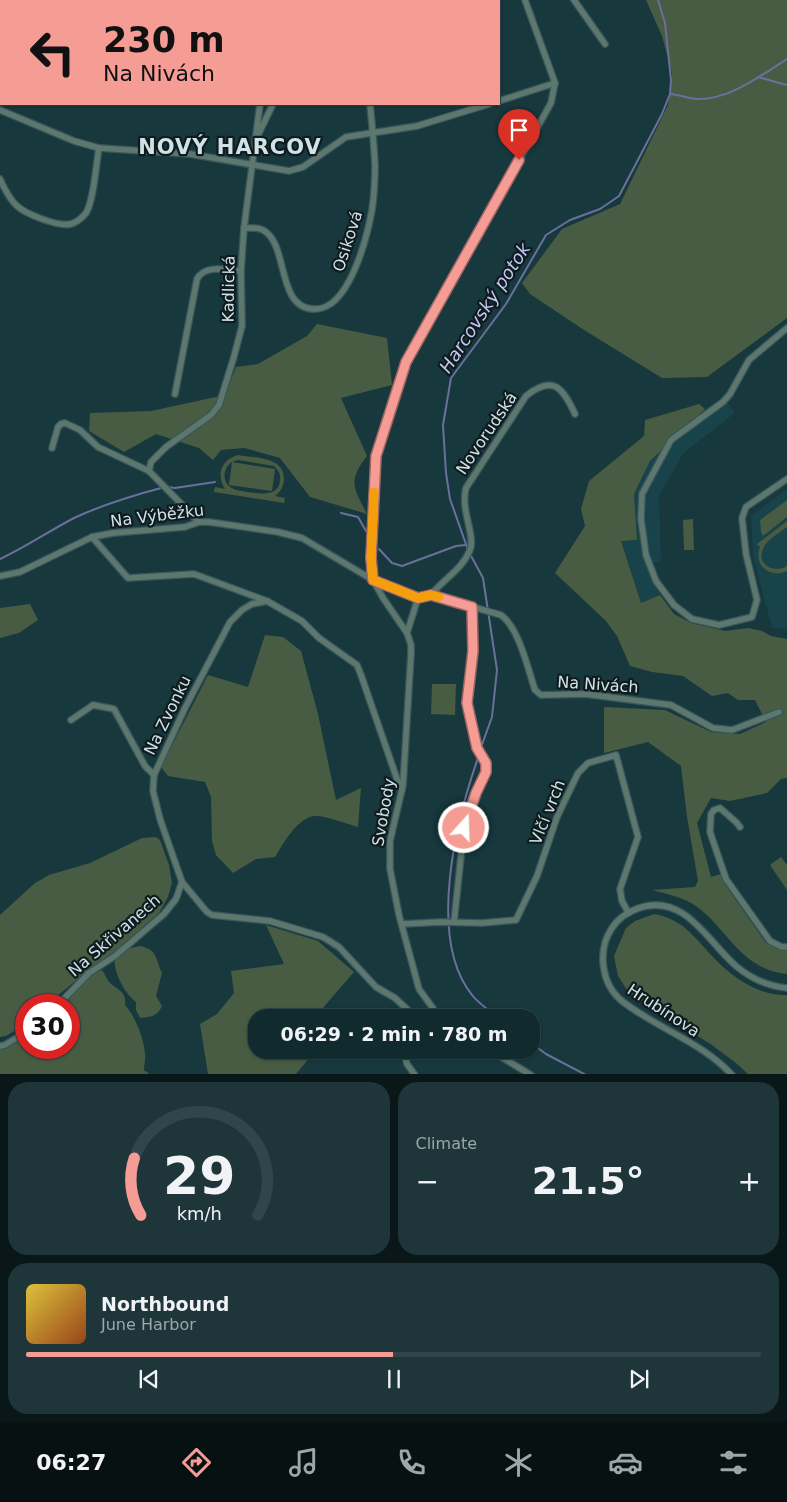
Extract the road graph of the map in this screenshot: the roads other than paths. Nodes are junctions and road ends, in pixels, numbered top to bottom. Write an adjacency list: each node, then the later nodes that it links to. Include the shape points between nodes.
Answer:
1 (525, 0): 4 (street)
2 (574, 0): 3 (street)
3 (605, 44)
4 (555, 83): 5 (street); 27 (street, via 551,103 406,362 376,456 371,558)
5 (500, 101)
6 (260, 105): 12 (street, Kadlická)
7 (273, 105): 12 (street)
8 (370, 105): 11 (street, Osiková)
9 (486, 105): 11 (street, via 417,126)
10 (0, 110): 13 (street)
11 (373, 132): 14 (street, via 346,137 302,167 290,170); 16 (street, Osiková, via 375,165 368,228 348,283 330,304 313,309 297,302 270,236 256,228)
12 (256, 139): 14 (street, Kadlická)
13 (99, 148): 14 (street, via 190,154); 15 (street, via 90,207 78,221 70,224 60,224 16,206)
14 (252, 164): 16 (street, Kadlická)
15 (0, 179)
16 (244, 228): 17 (street, Kadlická)
17 (240, 271): 19 (street, via 211,269 200,274); 22 (street, Kadlická, via 242,326 219,404 211,415 166,447 151,462)
18 (787, 328): 23 (street, via 749,360 723,402 671,440 642,494 641,519 646,555 656,581 674,605 692,619 719,625 752,617 757,600 746,554 742,518 746,507)
19 (175, 394)
20 (575, 414): 28 (street, Novorudská, via 559,388 550,384 537,387 526,396 466,488 464,509 471,548 457,569)
21 (52, 448): 22 (street, via 58,427 65,424 80,430 98,447)
22 (149, 472): 24 (street)
23 (787, 479)
24 (199, 522): 25 (street, Na Výběžku, via 185,527); 27 (street, Na Výběžku, via 302,538)
25 (92, 537): 26 (street, Na Výběžku, via 20,572); 30 (street, via 128,578 194,574)
26 (0, 576)
27 (373, 580): 29 (street); 32 (street, Svobody)
28 (431, 595): 29 (street); 31 (street, Na Nivách)
29 (418, 598): 32 (street, Svobody)
30 (267, 601): 35 (street, Na Zvonku, via 252,604 230,622); 36 (street, via 302,620 356,665)
31 (472, 607): 33 (street, Na Nivách, via 505,618 513,630 535,690 541,694 585,694 671,705 713,728 732,730); 40 (street, via 473,651 467,703 486,772 464,828)
32 (407, 632): 36 (street, Svobody, via 411,654)
33 (779, 712)
34 (71, 720): 35 (street, Na Zvonku, via 93,705 114,709)
35 (154, 775): 38 (street, via 153,791 160,819)
36 (402, 790): 41 (street, Svobody, via 389,855)
37 (740, 827): 42 (street, via 720,808 711,814 710,832 726,879 770,942)
38 (182, 882): 44 (street, Na Skřivanech, via 176,899 164,914 115,956 89,973); 45 (street, via 212,915 270,921 323,937 339,947 376,987 395,998)
39 (628, 912): 40 (street, Vlčí vrch, via 620,894 638,837 616,755 588,763 578,773 558,817 538,876 516,920); 43 (street, via 648,905 682,912 744,972 766,984); 53 (street, Hrubínova, via 614,925 604,944 603,962 611,988 622,1001)
40 (453, 922): 41 (street, Vlčí vrch)
41 (402, 924): 46 (street, Svobody, via 418,989)
42 (787, 947)
43 (787, 988)
44 (69, 994)
45 (405, 1009)
46 (433, 1009)
47 (15, 1039): 48 (street)
48 (0, 1046)
49 (406, 1059): 51 (street)
50 (505, 1059): 52 (street)
51 (415, 1074)
52 (531, 1074)
53 (732, 1074)

